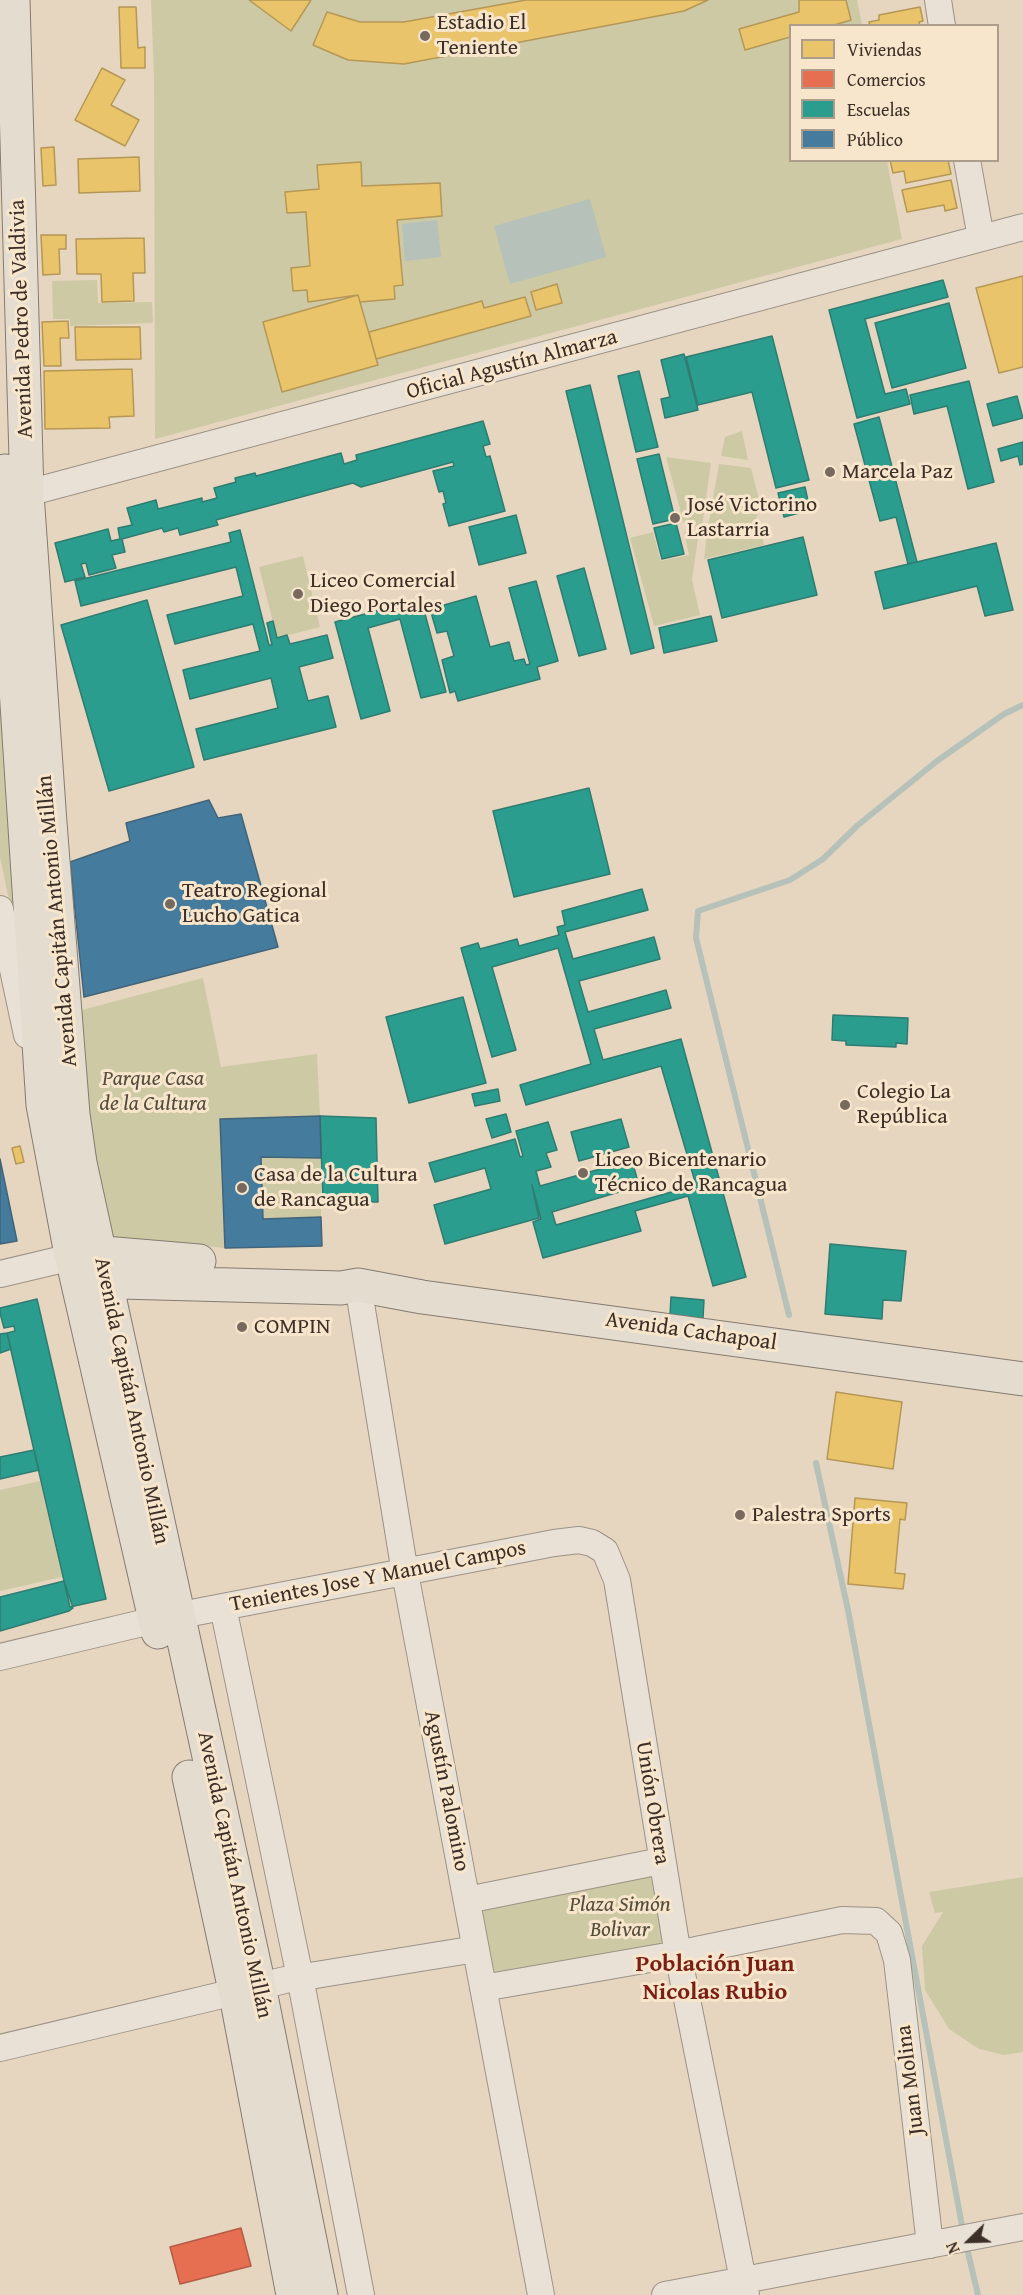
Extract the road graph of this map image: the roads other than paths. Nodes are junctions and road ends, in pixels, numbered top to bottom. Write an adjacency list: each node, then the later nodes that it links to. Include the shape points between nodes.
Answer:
1 (13, 0): 8 (main road, Avenida Pedro de Valdivia)
2 (938, 0): 3 (street)
3 (942, 24)
4 (967, 162): 6 (street)
5 (1023, 227): 6 (street, Oficial Agustín Almarza)
6 (981, 238): 8 (street, Oficial Agustín Almarza)
7 (0, 346): 8 (main road, Avenida Pedro de Valdivia)
8 (11, 498): 9 (main road, Avenida Capitán Antonio Millán); 12 (main road, Avenida Capitán Antonio Millán, via 49,811 80,1163)
9 (3, 560): 11 (main road, Avenida Capitán Antonio Millán)
10 (0, 909): 11 (street, Avenida Capitán Antonio Millán)
11 (43, 1105): 12 (main road, Avenida Capitán Antonio Millán)
12 (85, 1264): 13 (street); 14 (main road, Avenida Cachapoal, via 344,1274); 19 (main road, Avenida Capitán Antonio Millán)
13 (0, 1274)
14 (358, 1285): 15 (main road, Avenida Cachapoal); 17 (street, Agustín Palomino)
15 (1023, 1379)
16 (579, 1540): 17 (street, Tenientes Jose Y Manuel Campos); 21 (street, Unión Obrera, via 605,1551 617,1580)
17 (405, 1573): 18 (street, Tenientes Jose Y Manuel Campos); 22 (street, Agustín Palomino)
18 (224, 1607): 19 (street, Tenientes Jose Y Manuel Campos); 25 (street, Avenida Capitán Antonio Millán)
19 (166, 1618): 20 (street, Tenientes Jose Y Manuel Campos); 26 (main road, Avenida Capitán Antonio Millán)
20 (0, 1658)
21 (661, 1861): 22 (street); 24 (street, Unión Obrera)
22 (467, 1900): 23 (street, Agustín Palomino)
23 (476, 1949): 25 (street); 27 (street, Agustín Palomino)
24 (678, 1954): 27 (street); 30 (street, Juan Molina, via 842,1920 876,1922 889,1933 897,1960); 31 (street, Unión Obrera)
25 (300, 1977): 26 (street); 34 (street, Avenida Capitán Antonio Millán)
26 (247, 1988): 28 (street); 32 (main road, Avenida Capitán Antonio Millán); 33 (main road, Avenida Capitán Antonio Millán)
27 (483, 1988): 35 (street, Agustín Palomino)
28 (0, 2048)
29 (1023, 2227): 30 (street)
30 (930, 2245): 31 (street)
31 (745, 2288): 36 (street)
32 (293, 2295)
33 (321, 2295)
34 (361, 2295)
35 (541, 2295)
36 (665, 2295)

